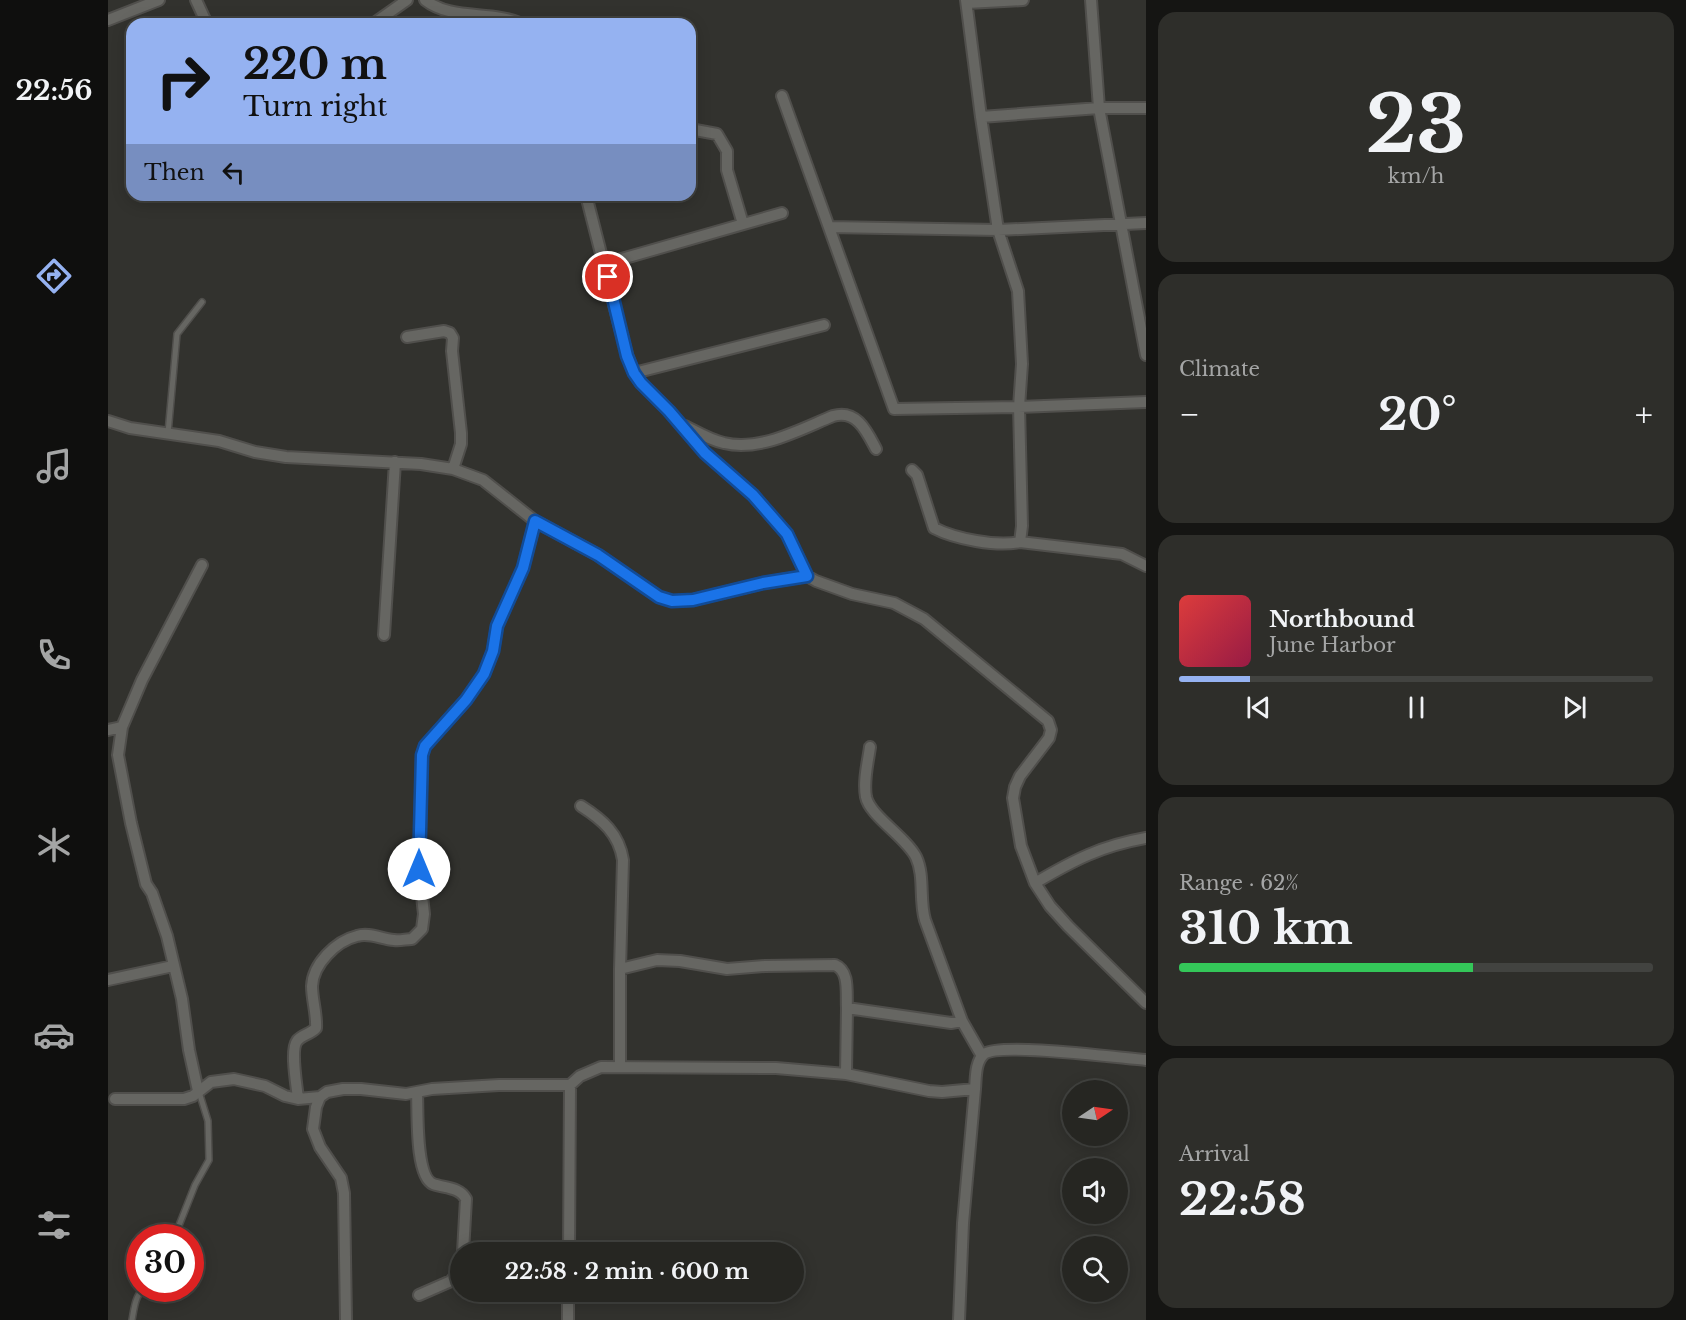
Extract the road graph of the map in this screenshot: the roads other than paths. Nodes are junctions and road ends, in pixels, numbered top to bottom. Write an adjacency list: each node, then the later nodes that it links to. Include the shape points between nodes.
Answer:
1 (159, 0): 12 (street)
2 (196, 0): 9 (street)
3 (407, 0): 10 (street)
4 (425, 0): 8 (street)
5 (1023, 0): 7 (street)
6 (1091, 0): 14 (street)
7 (967, 1): 16 (street)
8 (441, 5): 11 (street)
9 (204, 18)
10 (382, 18)
11 (498, 18)
12 (108, 20)
13 (782, 96): 23 (street)
14 (1099, 108): 15 (street); 16 (street); 22 (street)
15 (1146, 108)
16 (981, 117): 24 (street)
17 (696, 129): 21 (street, via 717,134 727,151 727,170)
18 (588, 201): 25 (street)
19 (782, 213): 21 (street)
20 (1146, 223): 22 (street)
21 (743, 224): 25 (street)
22 (1120, 225): 24 (street); 29 (street)
23 (829, 227): 24 (street); 32 (street, via 894,409)
24 (998, 230): 32 (street, via 1018,291 1022,364)
25 (604, 264): 30 (street)
26 (202, 302): 35 (lane, via 177,334)
27 (824, 326): 30 (street)
28 (407, 337): 38 (street, via 444,331 453,338 461,444)
29 (1146, 356)
30 (634, 373): 34 (street)
31 (1146, 402): 32 (street)
32 (1019, 408): 41 (street)
33 (108, 421): 35 (street, via 130,429)
34 (679, 423): 36 (street, via 724,443 741,446 844,415 864,427); 44 (street, via 787,534)
35 (168, 433): 37 (street, via 286,457)
36 (876, 450)
37 (395, 462): 38 (street); 45 (street)
38 (453, 469): 40 (street, via 483,480)
39 (912, 470): 41 (street, via 934,528 949,536 1009,545)
40 (535, 521): 44 (street, via 598,555 659,597 672,601); 68 (street, via 523,568 497,626 484,674 425,746 422,755 422,929 412,939 357,935 327,954 316,969 312,984 316,1028 295,1042)
41 (1020, 542): 43 (street, via 1122,554)
42 (202, 565): 46 (street, via 142,680)
43 (1146, 566)
44 (807, 576): 51 (street, via 852,594 894,603 924,620 1048,722 1049,738 1020,776 1013,798 1022,846)
45 (384, 635)
46 (122, 728): 47 (street); 52 (street, via 118,755 131,823)
47 (108, 730)
48 (870, 747): 57 (street, via 867,802 916,858 921,907)
49 (581, 806): 53 (street, via 603,820 621,849)
50 (1146, 838): 51 (street, via 1092,852)
51 (1035, 883): 55 (street, via 1068,926)
52 (173, 966): 54 (street); 64 (street)
53 (620, 969): 56 (street, via 657,960 727,969 835,965 845,974); 60 (street)
54 (108, 980)
55 (1146, 1003)
56 (848, 1008): 57 (street, via 951,1023); 61 (street)
57 (962, 1020): 58 (street)
58 (982, 1056): 59 (street, via 991,1050 1025,1050); 63 (street, via 976,1068)
59 (1146, 1060)
60 (620, 1067): 61 (street, via 776,1068); 62 (street, via 592,1070)
61 (846, 1074): 63 (street, via 929,1091)
62 (570, 1085): 65 (street, via 499,1085); 71 (street)
63 (975, 1089): 79 (street)
64 (198, 1091): 67 (street, via 184,1099); 68 (street, via 211,1082 234,1079); 69 (lane, via 208,1121 209,1160)
65 (417, 1092): 66 (street, via 343,1089); 70 (street, via 424,1175 466,1199)
66 (320, 1096): 68 (street); 77 (street, via 313,1129 341,1178 344,1193)
67 (115, 1099)
68 (298, 1099)
69 (180, 1224)
70 (464, 1242)
71 (569, 1242)
72 (450, 1281): 73 (street)
73 (420, 1295)
74 (136, 1302): 76 (lane)
75 (568, 1302): 78 (street)
76 (132, 1320)
77 (346, 1320)
78 (568, 1320)
79 (959, 1320)

